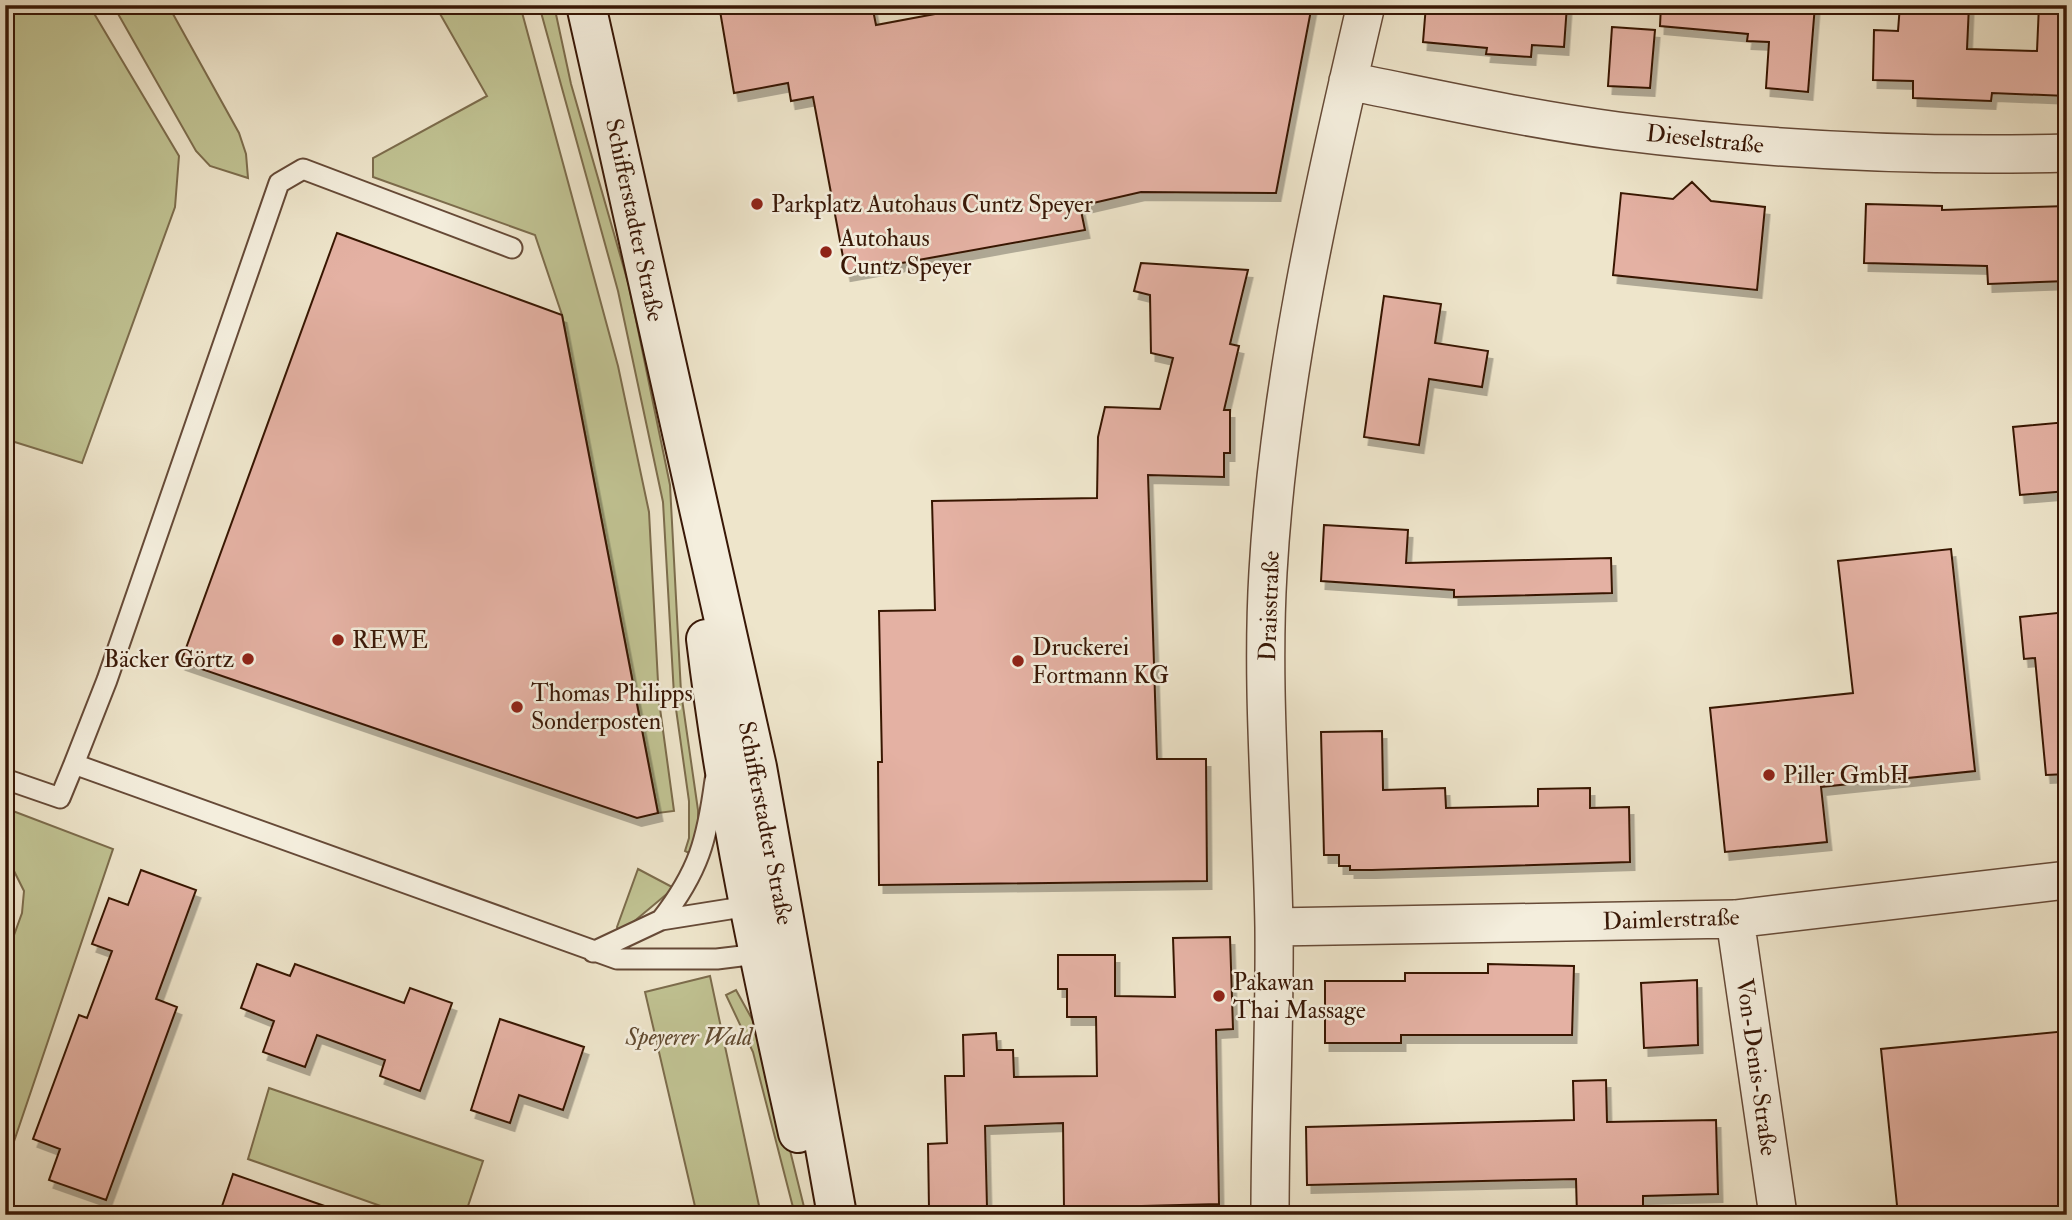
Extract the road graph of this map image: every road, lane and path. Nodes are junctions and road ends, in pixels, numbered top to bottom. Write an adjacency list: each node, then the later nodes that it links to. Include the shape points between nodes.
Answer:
1 (586, 5): 6 (main road, Schifferstadter Straße)
2 (1366, 5): 3 (street, Draisstraße)
3 (1348, 81): 4 (street, Dieselstraße, via 1619,131 1797,149 1942,156); 14 (street, Draisstraße, via 1297,332 1268,573 1265,701)
4 (2067, 153)
5 (512, 248): 8 (lane, via 303,169 279,183)
6 (681, 435): 7 (main road, Schifferstadter Straße); 11 (main road, Schifferstadter Straße, via 757,767)
7 (719, 744): 11 (main road, Schifferstadter Straße); 13 (lane, via 701,855)
8 (74, 764): 9 (lane, via 60,798); 15 (lane)
9 (5, 779)
10 (2067, 880): 12 (street, Daimlerstraße)
11 (764, 903): 13 (lane); 16 (main road, Schifferstadter Straße)
12 (1735, 919): 14 (street, Daimlerstraße); 20 (street, Von-Denis-Straße)
13 (661, 920): 15 (lane)
14 (1274, 928): 19 (street, Draisstraße)
15 (593, 952): 16 (lane, via 617,960)
16 (774, 952): 17 (main road, Schifferstadter Straße); 18 (main road, Schifferstadter Straße)
17 (817, 1215)
18 (837, 1215)
19 (1270, 1215)
20 (1778, 1215)

